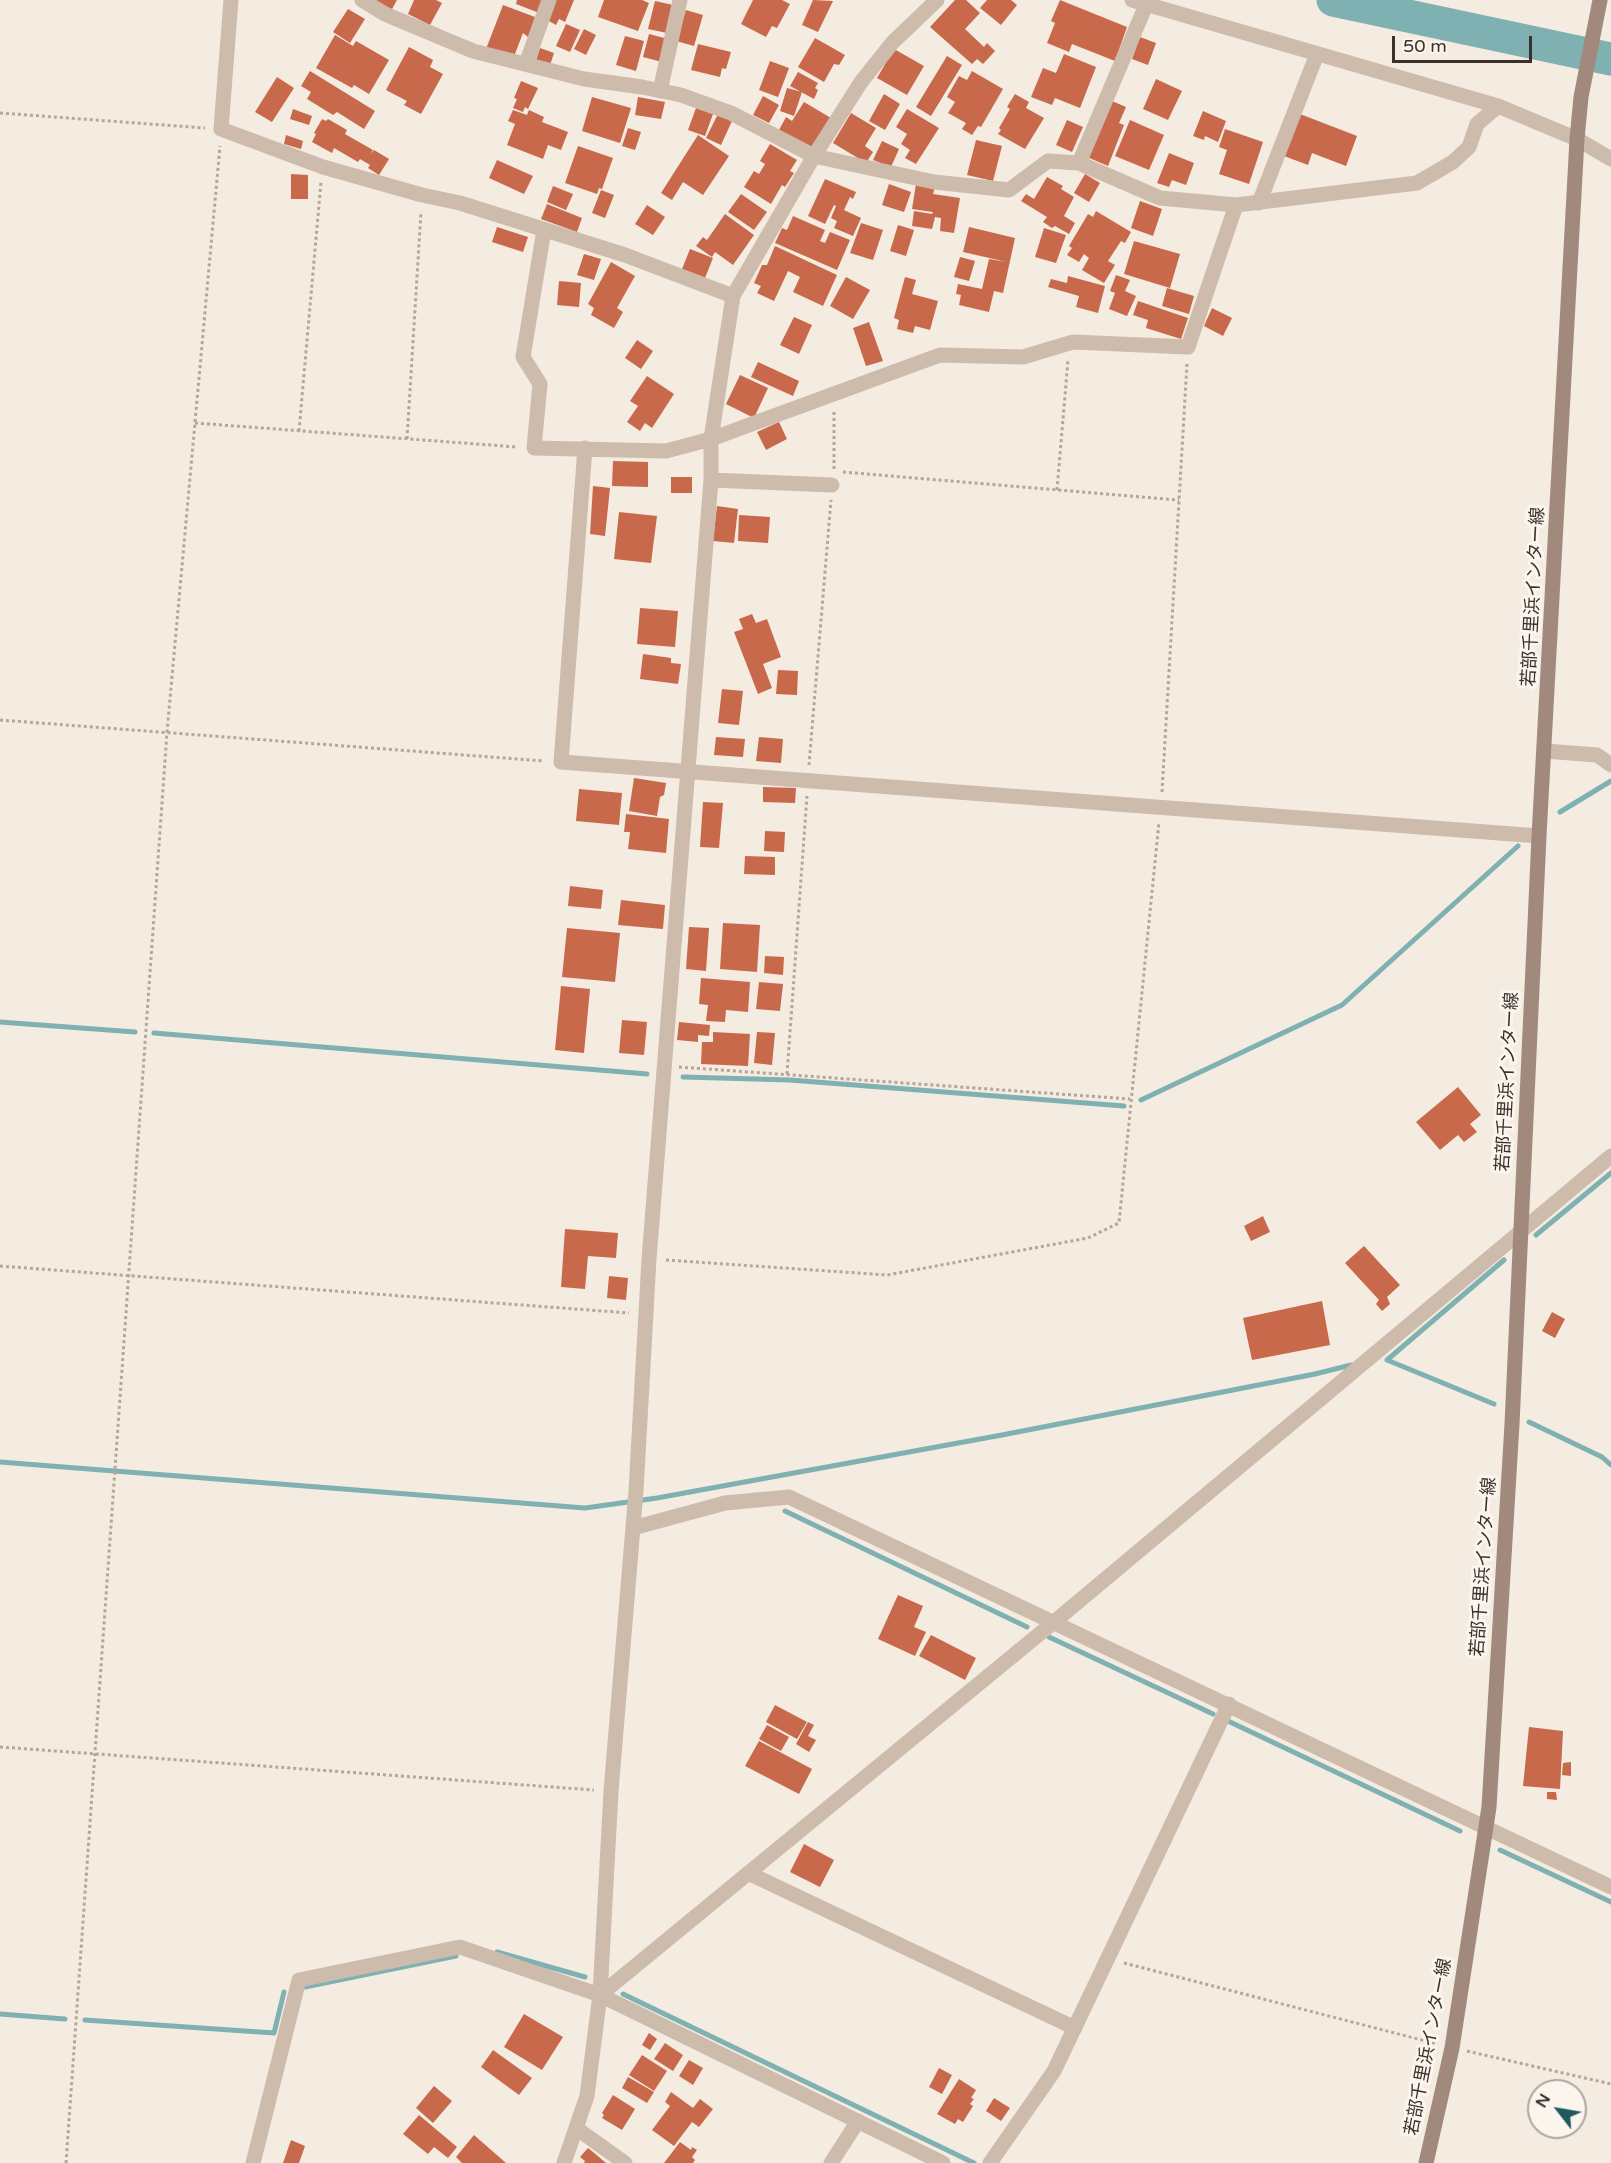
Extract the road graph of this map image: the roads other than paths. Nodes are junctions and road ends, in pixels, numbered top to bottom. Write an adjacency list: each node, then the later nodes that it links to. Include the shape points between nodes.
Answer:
1 (231, 0): 18 (street, via 221,129 323,167)
2 (362, 0): 9 (street, via 385,14 473,51)
3 (549, 0): 9 (street)
4 (680, 0): 10 (street)
5 (937, 0): 13 (street, via 893,42 861,82)
6 (1600, 0): 12 (main road, 若部千里浜インター線)
7 (1139, 3): 8 (street); 15 (street)
8 (1317, 54): 11 (street); 16 (street)
9 (526, 64): 10 (street, via 584,79)
10 (660, 91): 13 (street, via 731,113)
11 (1498, 106): 12 (street); 16 (street, via 1478,124 1469,147 1454,162 1417,183)
12 (1576, 139): 14 (street); 24 (main road, 若部千里浜インター線)
13 (814, 156): 15 (street, via 934,182 1009,190 1048,161); 19 (street)
14 (1611, 159)
15 (1079, 163): 17 (street, via 1160,198)
16 (1259, 202): 17 (street)
17 (1236, 206): 20 (street, via 1188,347 1069,344 1023,357 940,355)
18 (544, 230): 19 (street, via 626,255); 21 (street, via 523,357 540,384 534,448)
19 (733, 296): 20 (street)
20 (711, 438): 21 (street, via 666,451); 22 (street)
21 (585, 448): 26 (street, via 561,762)
22 (711, 480): 23 (street); 26 (street)
23 (832, 485)
24 (1545, 751): 25 (street, via 1597,755); 27 (main road, 若部千里浜インター線)
25 (1611, 765)
26 (688, 772): 27 (street); 30 (street, via 649,1258)
27 (1539, 836): 29 (main road, 若部千里浜インター線)
28 (1611, 1156): 29 (street)
29 (1521, 1231): 31 (street); 33 (main road, 若部千里浜インター線)
30 (633, 1521): 31 (street, via 724,1503 789,1497); 36 (street, via 610,1791)
31 (1054, 1622): 32 (street); 34 (street)
32 (1229, 1704): 33 (street); 37 (street)
33 (1486, 1829): 35 (street); 46 (main road, 若部千里浜インター線, via 1452,2048)
34 (748, 1873): 36 (street); 37 (street)
35 (1611, 1887)
36 (600, 1995): 38 (street); 39 (street, via 587,2096); 40 (street, via 460,1947 299,1980)
37 (1075, 2028): 45 (street, via 1054,2071)
38 (858, 2121): 43 (street); 44 (street)
39 (576, 2128): 41 (street); 42 (street)
40 (253, 2163)
41 (564, 2163)
42 (625, 2163)
43 (831, 2163)
44 (943, 2163)
45 (990, 2163)
46 (1426, 2163)

